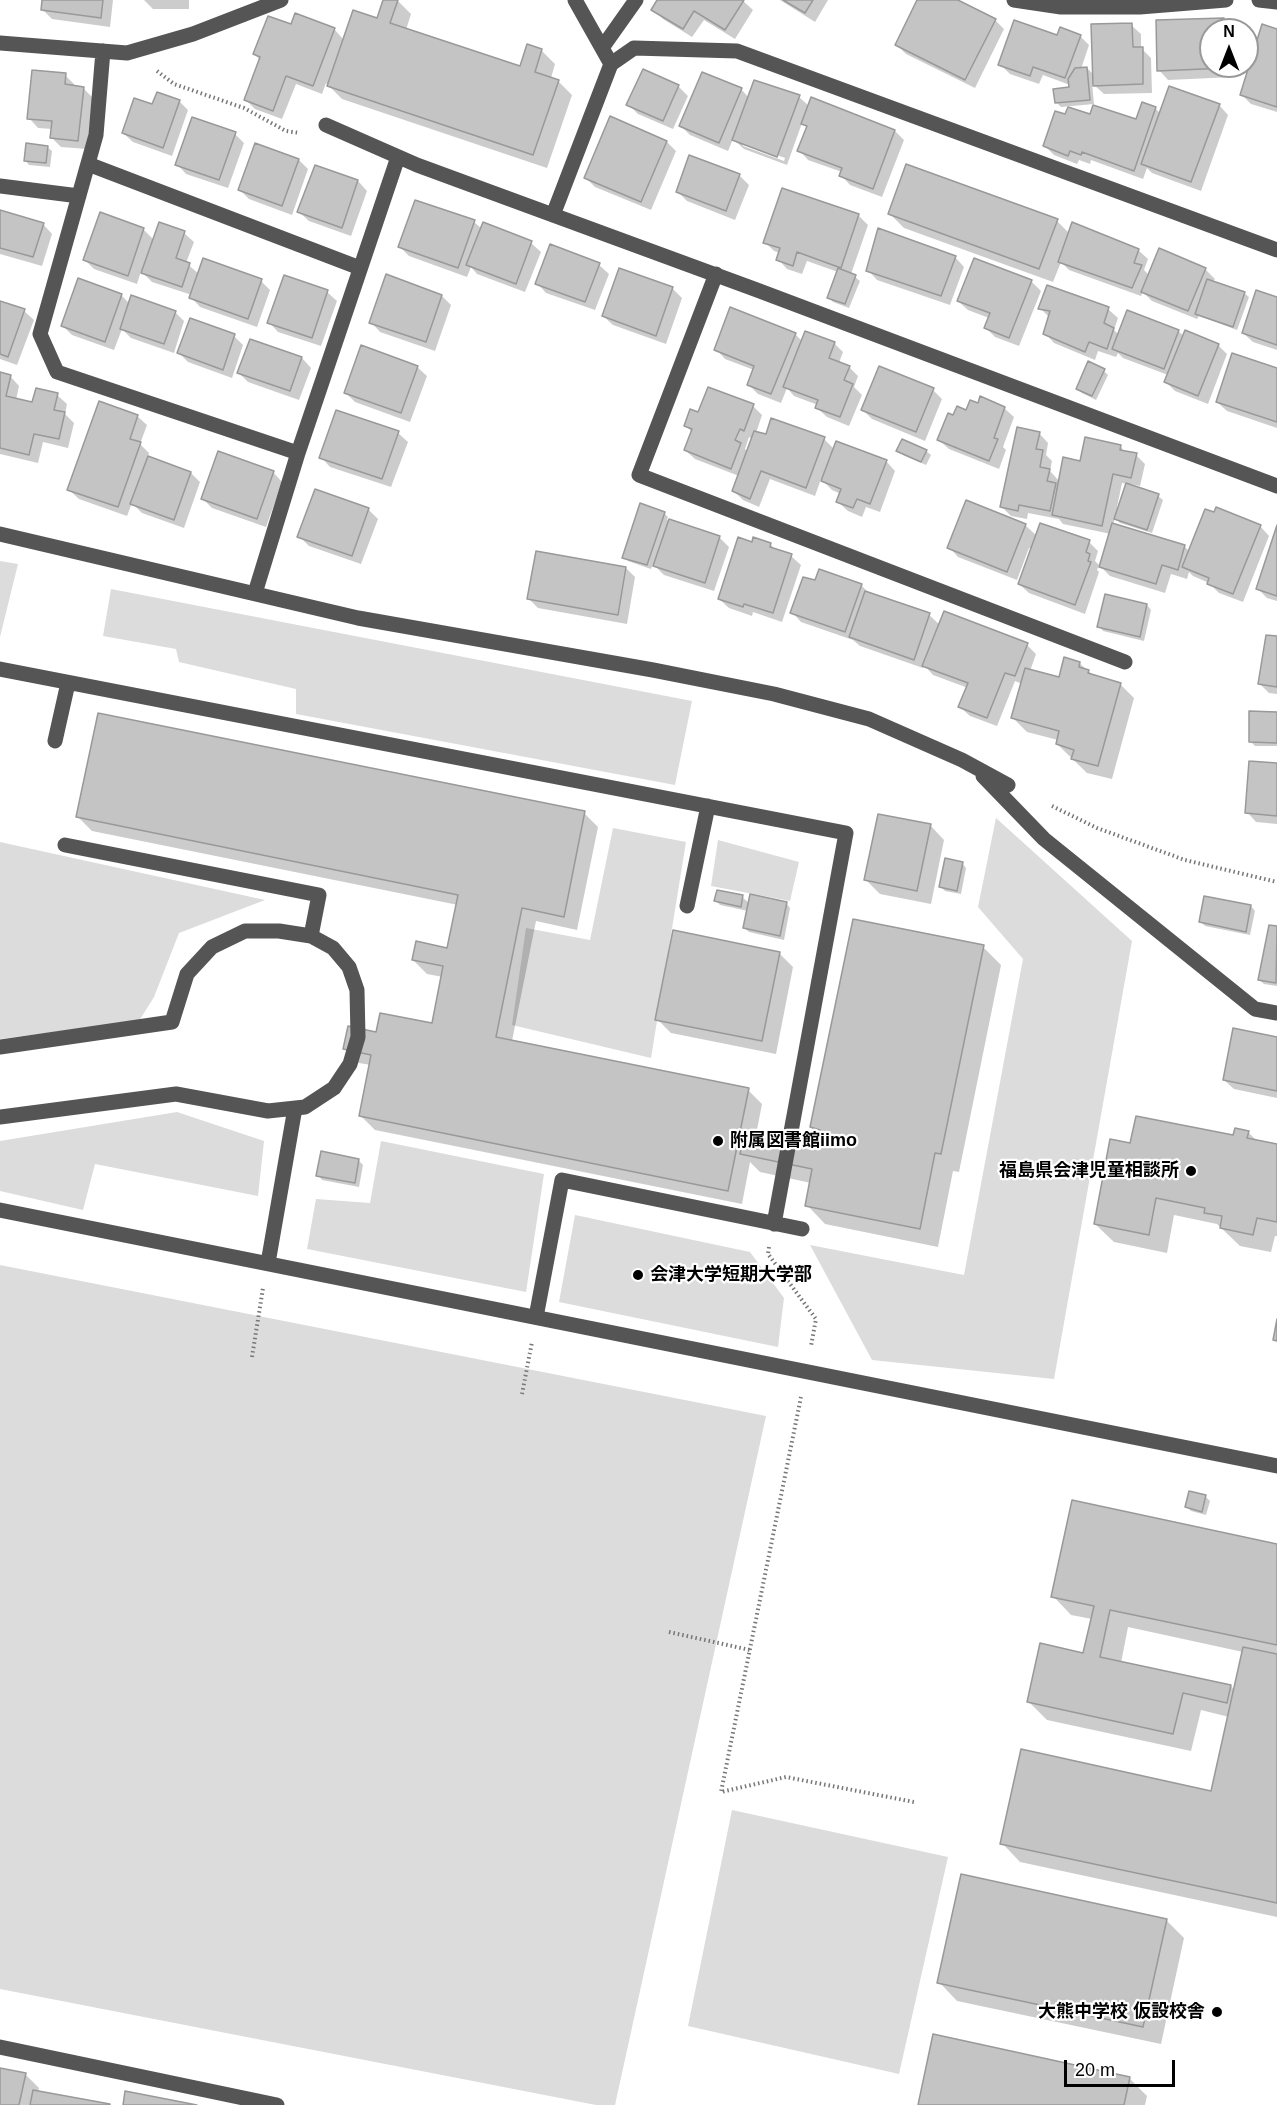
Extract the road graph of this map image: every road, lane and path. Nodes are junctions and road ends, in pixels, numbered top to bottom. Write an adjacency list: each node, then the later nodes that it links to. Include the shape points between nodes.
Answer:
1 (281, 0): 10 (street)
2 (575, 0): 9 (street)
3 (636, 0): 9 (street)
4 (1014, 0): 5 (street, via 1062,7 1140,7)
5 (1226, 0)
6 (1259, 0): 7 (street)
7 (1277, 2)
8 (0, 43): 11 (street)
9 (602, 48): 12 (street)
10 (140, 50): 11 (street); 13 (path, via 174,84 244,108 286,131 311,135)
11 (103, 51): 15 (street, via 96,135)
12 (611, 64): 18 (street); 19 (street, via 634,48 737,51)
13 (331, 128): 14 (street)
14 (398, 157): 18 (street); 20 (street)
15 (87, 164): 17 (street); 20 (street)
16 (0, 186): 17 (street)
17 (79, 196): 22 (street, via 40,334 57,372)
18 (553, 215): 21 (street)
19 (1277, 250)
20 (360, 268): 22 (street)
21 (716, 274): 23 (street); 26 (street, via 639,475)
22 (298, 453): 25 (street)
23 (1277, 486)
24 (0, 534): 25 (street)
25 (255, 593): 30 (street, via 358,618 774,694 869,719)
26 (1125, 662)
27 (0, 669): 28 (street)
28 (68, 682): 29 (street); 33 (street)
29 (55, 741)
30 (975, 768): 31 (street); 38 (street, via 1044,839 1255,1009)
31 (1008, 785)
32 (1048, 804): 35 (path, via 1097,828 1185,860)
33 (708, 806): 36 (street); 43 (street, via 846,833)
34 (64, 845): 37 (street, via 319,895)
35 (1277, 882)
36 (687, 906)
37 (311, 936): 39 (street, via 245,931 213,947 187,974 172,1022); 40 (street, via 333,948 349,968 357,990 358,1037 350,1064 334,1088 305,1107)
38 (1277, 1013)
39 (0, 1047)
40 (294, 1108): 41 (street, via 268,1111 176,1094); 45 (street)
41 (0, 1117)
42 (0, 1210): 45 (street)
43 (774, 1224): 44 (street); 47 (street, via 562,1180)
44 (802, 1229)
45 (268, 1263): 47 (street); 49 (path)
46 (784, 1273): 48 (path)
47 (536, 1317): 50 (street); 51 (path)
48 (816, 1319)
49 (252, 1357)
50 (807, 1371): 52 (street); 54 (path)
51 (522, 1394)
52 (1277, 1466)
53 (669, 1632): 54 (path)
54 (750, 1650): 55 (path, via 721,1792 786,1777)
55 (914, 1802)
56 (0, 2047): 57 (street)
57 (277, 2105)

